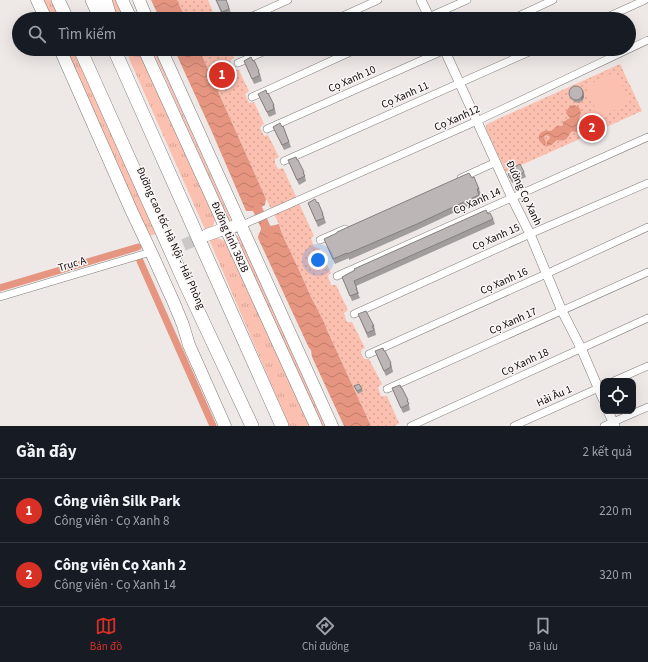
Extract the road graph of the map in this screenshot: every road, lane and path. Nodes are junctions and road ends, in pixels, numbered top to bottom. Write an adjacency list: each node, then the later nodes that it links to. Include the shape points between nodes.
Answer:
1 (37, 0): 14 (main road)
2 (58, 0): 15 (highway)
3 (64, 0): 16 (highway)
4 (92, 0): 17 (highway)
5 (105, 0): 18 (highway)
6 (122, 0): 19 (main road)
7 (139, 0): 20 (main road)
8 (288, 0): 21 (street)
9 (378, 0): 22 (street)
10 (421, 0): 23 (street)
11 (467, 0): 24 (street)
12 (553, 0): 25 (street)
13 (645, 0): 26 (street)
14 (43, 12)
15 (64, 12)
16 (70, 12)
17 (98, 12)
18 (109, 12)
19 (128, 12)
20 (145, 12)
21 (261, 12)
22 (351, 12)
23 (426, 12)
24 (441, 12)
25 (527, 12)
26 (618, 12)
27 (648, 40): 28 (street, Cọ Xanh12)
28 (636, 46)
29 (63, 56): 61 (main road)
30 (83, 56): 80 (highway)
31 (89, 56): 81 (highway, Đường cao tốc Hà Nội - Hải Phòng)
32 (117, 56): 82 (highway)
33 (125, 56): 82 (highway, via 227,286)
34 (147, 56): 56 (main road, Đường tỉnh 382B)
35 (164, 56): 53 (main road, Đường tỉnh 382B, via 215,166)
36 (254, 56): 42 (street)
37 (341, 56): 44 (street)
38 (429, 56): 46 (street, Cọ Xanh 10)
39 (448, 56): 43 (street, Đường Cọ Xanh)
40 (520, 56): 43 (street, Cọ Xanh 11)
41 (614, 56): 45 (street, Cọ Xanh12)
42 (238, 63)
43 (460, 83): 45 (street, Đường Cọ Xanh); 48 (street, Cọ Xanh 11)
44 (252, 96)
45 (477, 121): 49 (street, Đường Cọ Xanh); 53 (street, Cọ Xanh12)
46 (267, 129)
47 (648, 137): 52 (street, Cọ Xanh 14)
48 (284, 161)
49 (496, 162): 50 (street); 52 (street, Đường Cọ Xanh)
50 (454, 181)
51 (648, 183): 57 (street, Cọ Xanh 15)
52 (512, 198): 57 (street, Đường Cọ Xanh); 64 (street, Cọ Xanh 14)
53 (246, 224): 56 (main road); 84 (main road, Đường tỉnh 382B)
54 (355, 224): 59 (street)
55 (648, 227): 63 (street, Cọ Xanh 16)
56 (226, 228): 58 (main road); 83 (main road, Đường tỉnh 382B)
57 (530, 234): 63 (street, Đường Cọ Xanh); 67 (street, Cọ Xanh 15)
58 (207, 235)
59 (320, 240)
60 (167, 252): 61 (main road)
61 (152, 255): 65 (street, Trục A); 79 (main road)
62 (648, 272): 66 (street, Cọ Xanh 17)
63 (546, 274): 66 (street, Đường Cọ Xanh); 70 (street, Cọ Xanh 16)
64 (337, 276)
65 (0, 297)
66 (562, 311): 69 (street, Đường Cọ Xanh); 75 (street, Cọ Xanh 17)
67 (354, 314)
68 (648, 318): 69 (street, Cọ Xanh 18)
69 (581, 348): 73 (street, Đường Cọ Xanh); 85 (street, Cọ Xanh 18)
70 (369, 354)
71 (648, 366): 72 (street)
72 (621, 378)
73 (600, 385)
74 (600, 387): 86 (street, Hải Âu 1)
75 (387, 389)
76 (648, 407): 78 (street)
77 (609, 414): 78 (street)
78 (611, 425)
79 (225, 426)
80 (252, 426)
81 (256, 426)
82 (284, 426)
83 (316, 426)
84 (332, 426)
85 (411, 426)
86 (514, 426)

